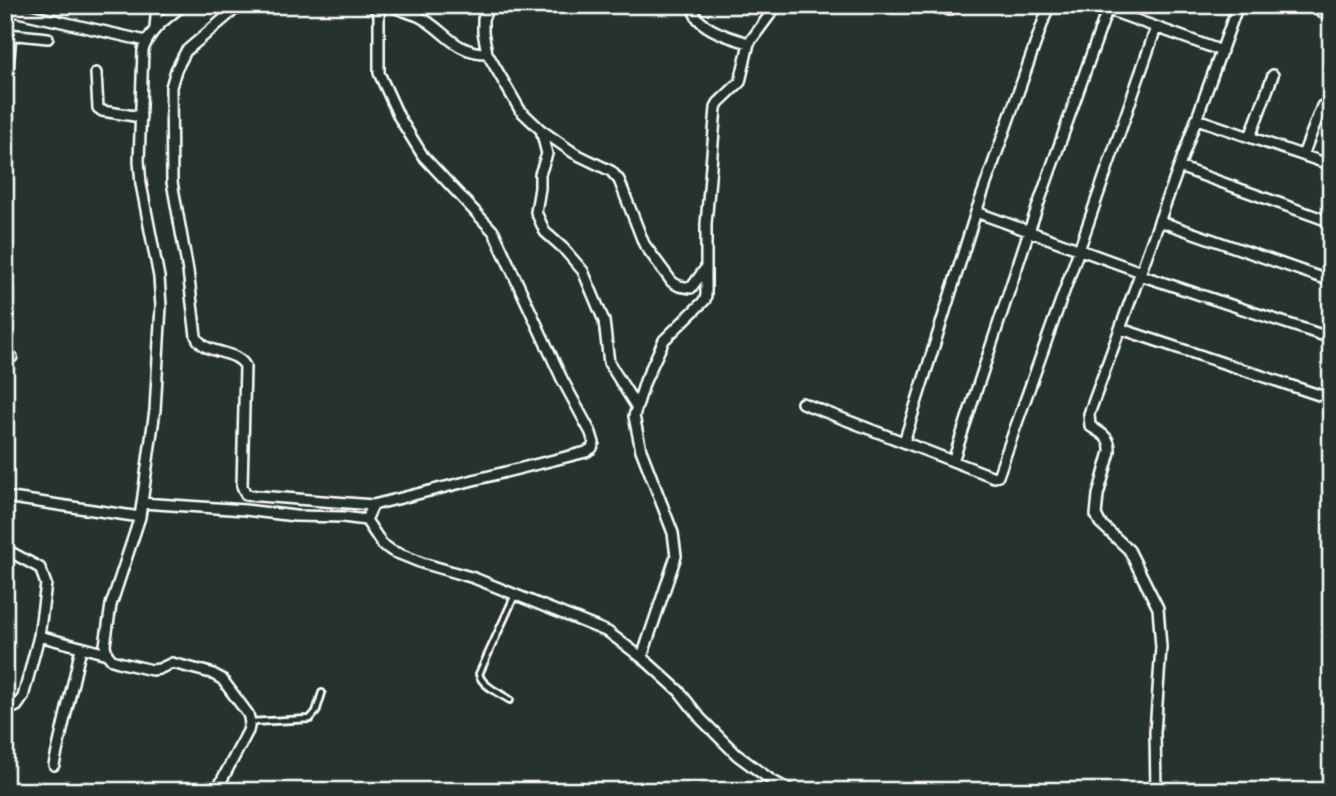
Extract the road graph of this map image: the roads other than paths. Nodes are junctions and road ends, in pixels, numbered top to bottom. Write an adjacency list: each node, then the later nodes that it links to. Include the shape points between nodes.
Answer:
1 (157, 5): 18 (street)
2 (183, 5): 18 (street)
3 (240, 5): 54 (street, via 186,51 171,88 172,182 195,336 206,347 243,362 242,486 246,495)
4 (373, 5): 54 (street, via 379,14 379,73 399,117 423,156 494,232 594,443 586,452)
5 (393, 5): 16 (street)
6 (424, 5): 16 (street)
7 (489, 5): 25 (street, via 483,19)
8 (692, 5): 23 (street, via 704,24)
9 (777, 5): 23 (street)
10 (1049, 5): 37 (street)
11 (1095, 5): 15 (street)
12 (1238, 5): 24 (street)
13 (1310, 5): 17 (street)
14 (5, 9): 22 (street)
15 (1107, 10): 19 (street); 40 (street)
16 (419, 16): 25 (street, via 464,50)
17 (1331, 18)
18 (155, 28): 22 (street)
19 (1157, 28): 24 (street); 41 (street)
20 (8, 34): 21 (street); 28 (street)
21 (48, 38)
22 (146, 41): 30 (street)
23 (749, 43): 42 (street, via 740,82 716,108)
24 (1222, 51): 31 (street)
25 (487, 53): 32 (street, via 520,110)
26 (96, 73): 30 (street, via 97,108)
27 (1273, 75): 33 (street)
28 (5, 104)
29 (1322, 106): 34 (street)
30 (141, 117): 53 (street, via 141,184 161,306 155,410)
31 (1196, 119): 33 (street); 36 (street)
32 (541, 130): 42 (street, via 615,174 644,244 672,282 691,288); 49 (street, via 547,154 536,212 544,232 583,271 604,321 609,363)
33 (1250, 137): 34 (street)
34 (1303, 155): 35 (street)
35 (1331, 165)
36 (1179, 167): 38 (street); 39 (street)
37 (976, 212): 40 (street); 50 (street)
38 (1159, 221): 43 (street); 44 (street)
39 (1331, 222)
40 (1029, 231): 41 (street); 51 (street)
41 (1079, 250): 43 (street); 51 (street, via 1000,473 994,477)
42 (705, 268): 49 (street, via 705,300 664,340)
43 (1141, 273): 45 (street); 46 (street)
44 (1331, 281)
45 (1121, 328): 47 (street); 70 (street, via 1089,414 1090,426 1107,437 1110,445 1096,515 1129,550 1158,608)
46 (1331, 338)
47 (1322, 396)
48 (802, 403): 50 (street)
49 (636, 406): 62 (street, via 639,445 673,533 676,556)
50 (904, 442): 51 (street)
51 (953, 461)
52 (5, 497): 55 (street)
53 (142, 503): 55 (street); 56 (street)
54 (373, 505): 56 (street)
55 (141, 517): 61 (street, via 111,605)
56 (366, 520): 58 (street, via 392,551)
57 (5, 549): 59 (street, via 40,568 44,575 46,595)
58 (515, 595): 62 (street, via 608,632); 64 (lane, via 479,674 483,682)
59 (39, 636): 60 (street); 65 (street, via 23,697)
60 (81, 648): 61 (street); 67 (street)
61 (107, 654): 66 (street, via 112,660 152,670 172,663 217,675 242,704)
62 (642, 657): 69 (street, via 737,755)
63 (322, 693): 66 (lane, via 310,719)
64 (510, 700)
65 (5, 711)
66 (250, 722): 68 (street)
67 (54, 765)
68 (216, 791)
69 (791, 791)
70 (1156, 791)

